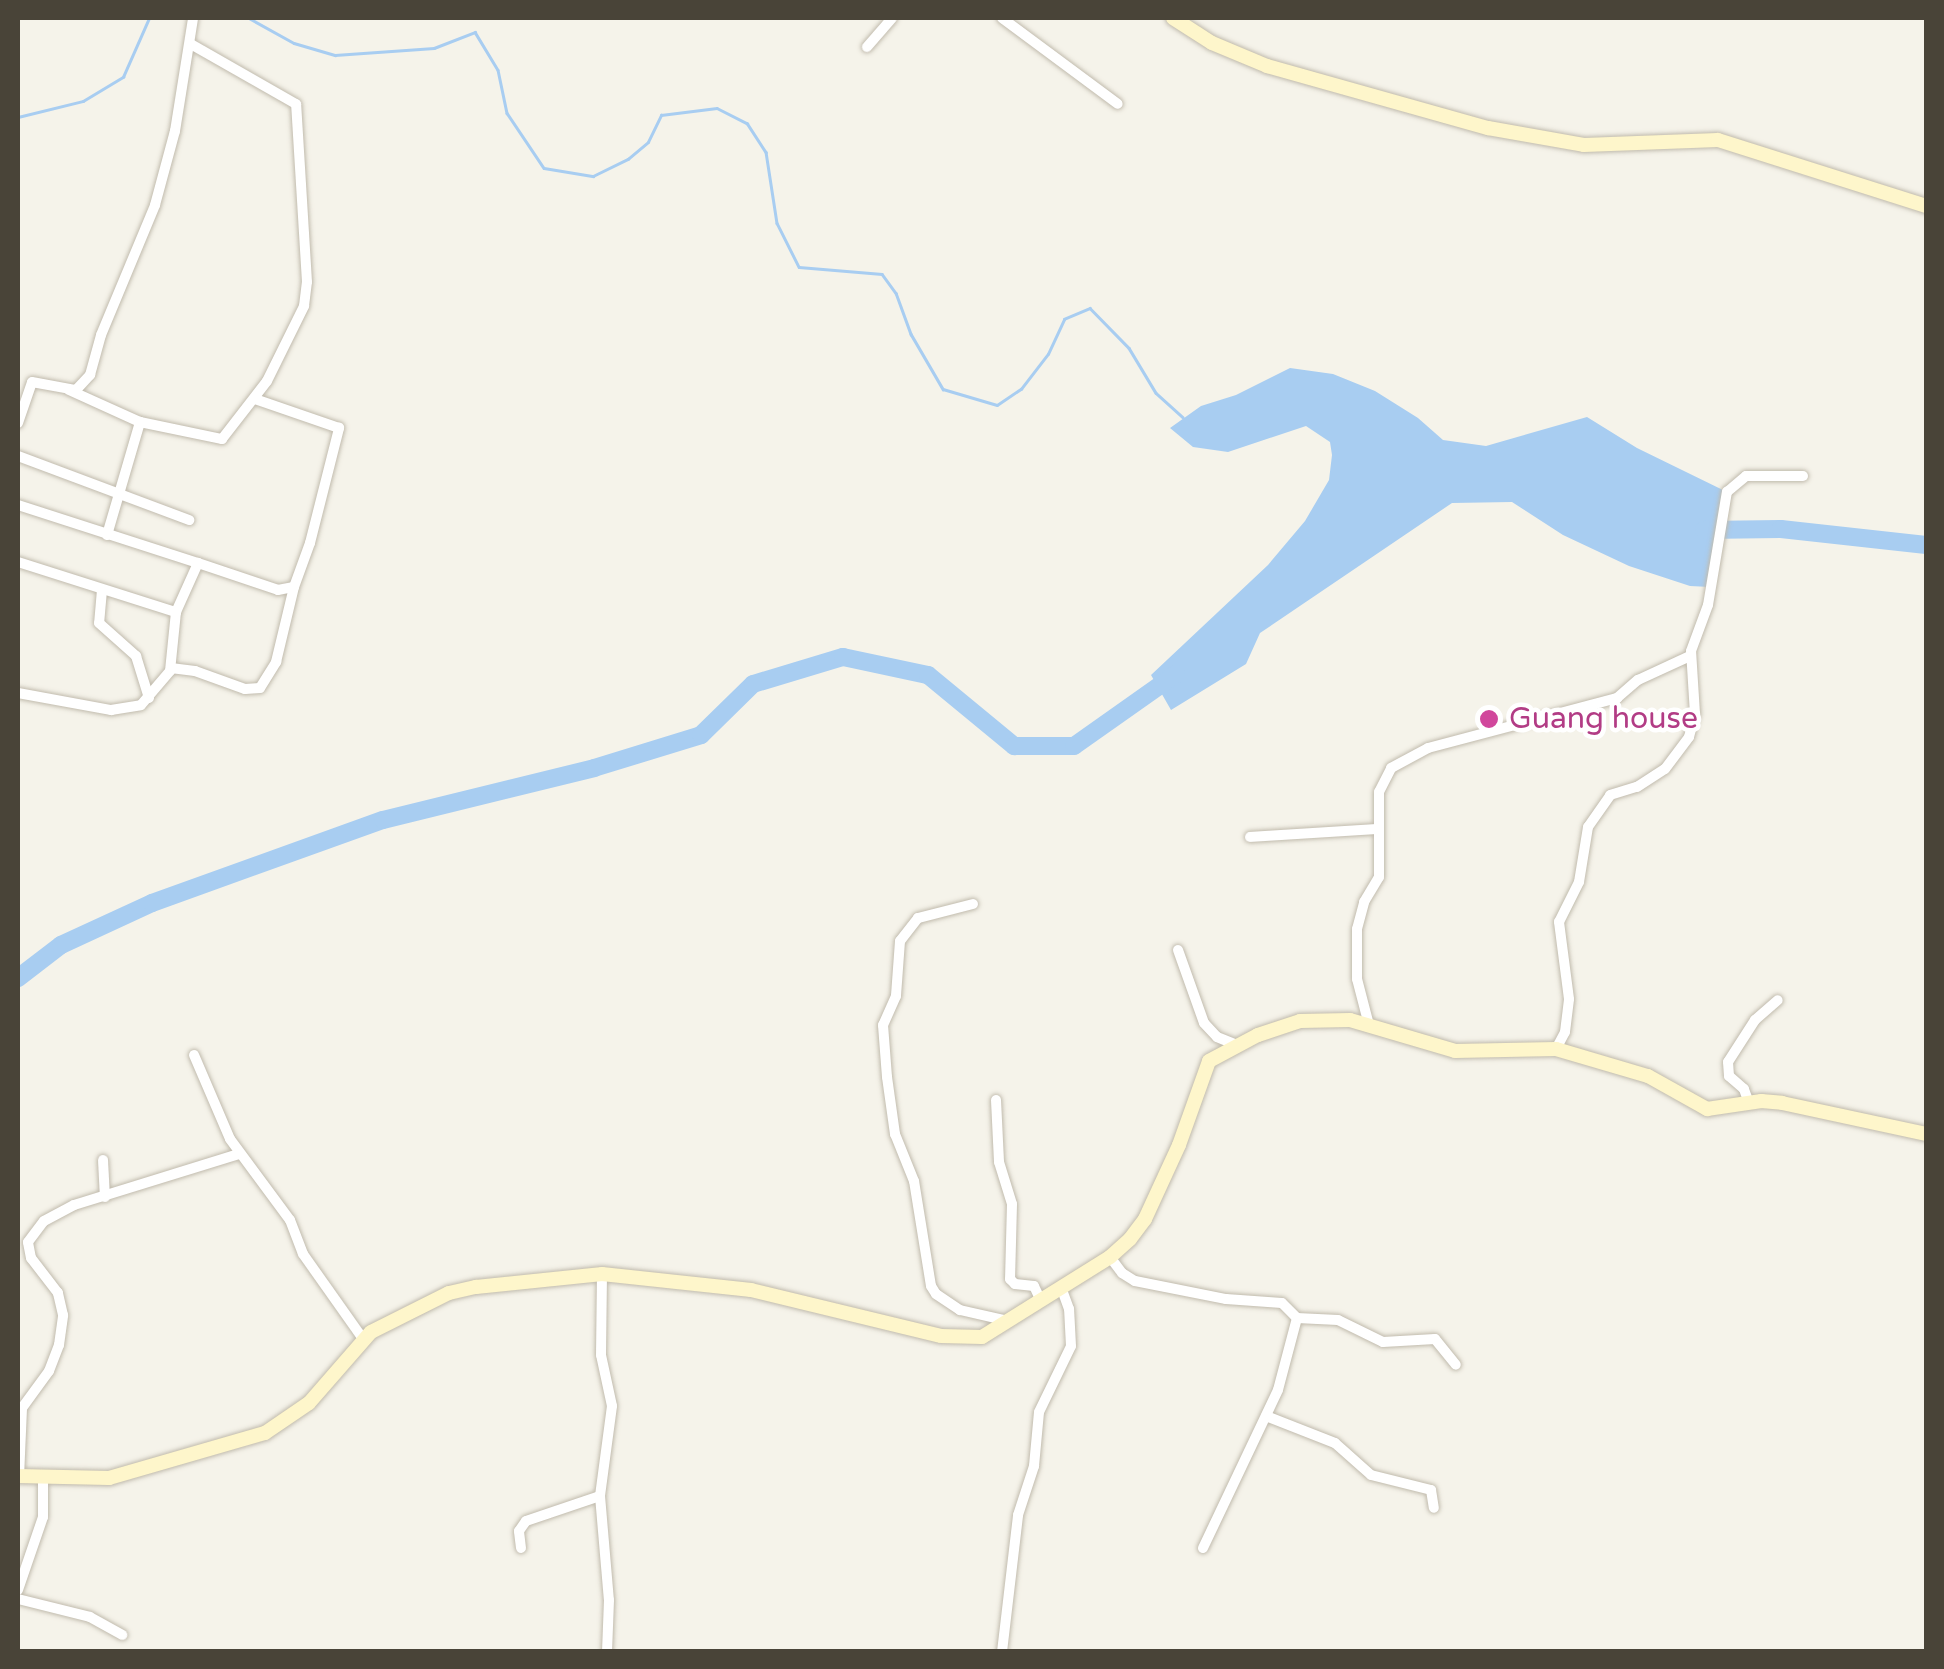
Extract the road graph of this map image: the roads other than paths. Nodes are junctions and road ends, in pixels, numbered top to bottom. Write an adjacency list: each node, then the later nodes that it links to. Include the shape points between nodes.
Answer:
1 (193, 18): 5 (street)
2 (892, 18): 6 (street)
3 (1002, 18): 7 (street)
4 (1173, 18): 8 (street, via 1267,66 1503,131 1584,145 1718,140)
5 (191, 44): 9 (street, via 155,205 90,374 82,388); 10 (street, via 290,97 298,111 304,306)
6 (867, 47)
7 (1118, 104)
8 (1926, 206)
9 (69, 390): 11 (street); 12 (street, via 32,382)
10 (256, 399): 11 (street, via 218,440); 21 (street, via 339,428)
11 (140, 422): 15 (street)
12 (18, 423)
13 (18, 456): 15 (street)
14 (1803, 476): 24 (street, via 1746,476 1727,492 1705,616)
15 (118, 491): 17 (street); 18 (street)
16 (18, 506): 18 (street)
17 (189, 520)
18 (106, 535): 20 (street)
19 (18, 562): 22 (street)
20 (198, 563): 21 (street, via 278,590); 23 (street)
21 (294, 587): 25 (street, via 276,662 260,688)
22 (102, 590): 23 (street); 27 (street, via 99,623 136,656)
23 (176, 612): 25 (street)
24 (1690, 656): 28 (street, via 1638,680 1614,700 1414,752 1383,779); 35 (street, via 1695,714 1689,736 1664,769 1610,795 1584,838 1580,882 1560,922 1569,999)
25 (171, 668): 27 (street)
26 (18, 692): 27 (street, via 123,710)
27 (150, 698)
28 (1376, 829): 29 (street); 33 (street, via 1379,876 1359,915 1356,943)
29 (1250, 837)
30 (973, 904): 49 (street, via 918,918 900,942 896,996 884,1025 887,1077 931,1286 960,1310)
31 (1178, 950): 34 (street, via 1204,1024)
32 (1778, 1000): 38 (street, via 1754,1020 1728,1062 1728,1076)
33 (1369, 1025): 34 (street, via 1300,1021); 35 (street, via 1455,1051)
34 (1236, 1045): 44 (street, via 1204,1068 1179,1145 1144,1219)
35 (1556, 1050): 38 (street, via 1648,1076 1707,1110)
36 (194, 1055): 40 (street)
37 (996, 1100): 47 (street, via 999,1162 1012,1204 1010,1279 1034,1286)
38 (1750, 1103): 39 (street, via 1804,1107)
39 (1926, 1134)
40 (240, 1154): 42 (street); 50 (street)
41 (104, 1160): 42 (street)
42 (105, 1197): 43 (street, via 54,1215)
43 (22, 1248): 53 (street, via 58,1294 63,1315 55,1358 22,1408)
44 (1110, 1257): 46 (street); 48 (street, via 1125,1276 1144,1284 1282,1304)
45 (602, 1274): 49 (street, via 751,1290 958,1338 982,1337); 50 (street, via 464,1288); 55 (street, via 601,1355 612,1406)
46 (1061, 1288): 47 (street); 63 (street, via 1072,1346 1039,1412 1034,1466 1018,1515)
47 (1040, 1301): 49 (street)
48 (1297, 1318): 51 (street, via 1327,1316 1383,1342 1435,1339); 52 (street)
49 (1009, 1322)
50 (364, 1340): 54 (street, via 310,1404 265,1433 126,1474)
51 (1456, 1365)
52 (1266, 1416): 56 (street, via 1335,1443 1372,1475 1429,1489); 58 (street)
53 (18, 1476): 54 (street)
54 (43, 1478): 59 (street, via 43,1518)
55 (600, 1496): 57 (street, via 526,1520); 62 (street)
56 (1434, 1508)
57 (521, 1548)
58 (1203, 1548)
59 (18, 1590)
60 (18, 1599): 61 (street, via 90,1617)
61 (122, 1635)
62 (607, 1652)
63 (1002, 1652)

